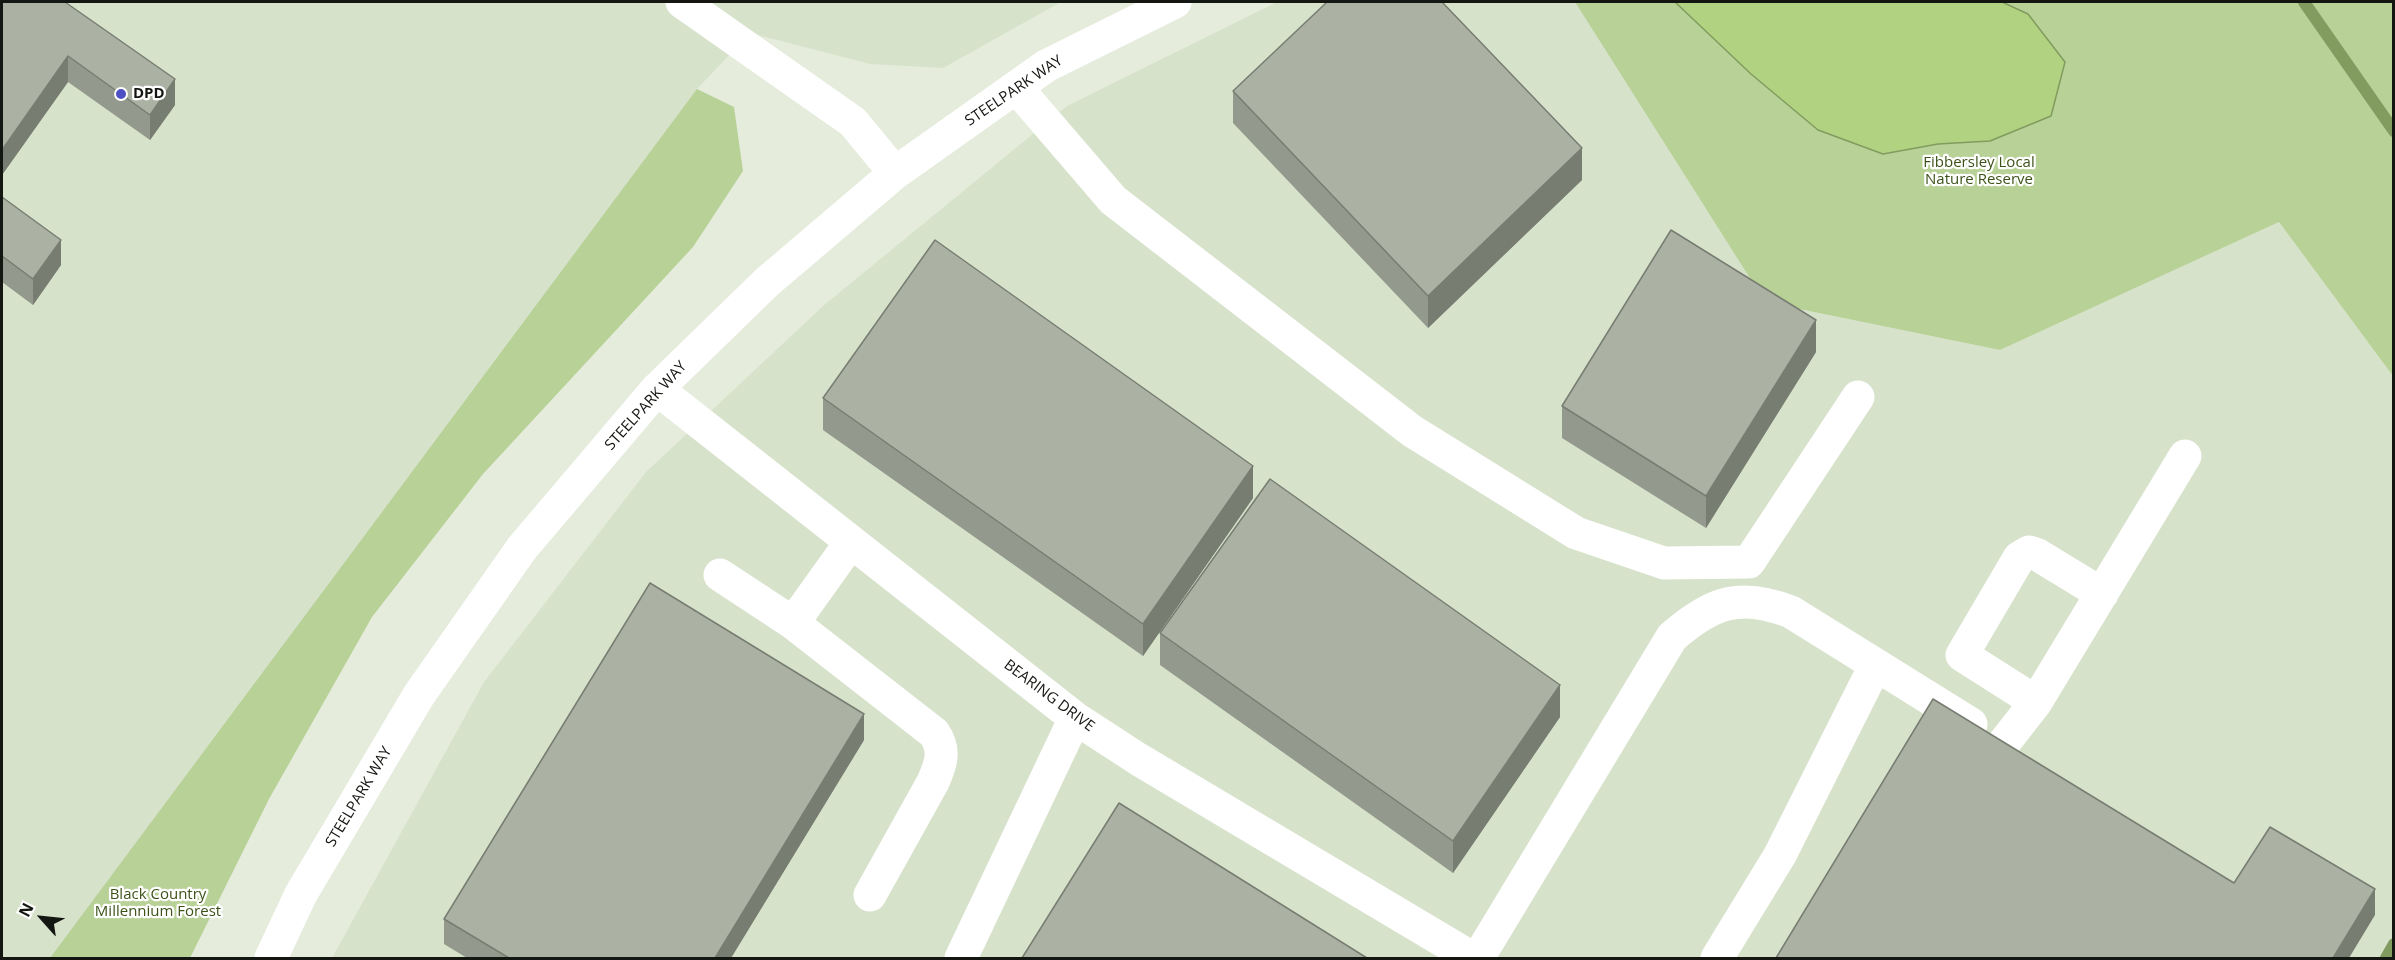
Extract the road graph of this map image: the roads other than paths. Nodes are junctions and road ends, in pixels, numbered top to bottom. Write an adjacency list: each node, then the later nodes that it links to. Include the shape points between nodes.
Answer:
1 (682, 2): 4 (street, via 853,122)
2 (1174, 2): 3 (street, STEELPARK WAY, via 1046,66)
3 (1016, 87): 4 (street, STEELPARK WAY); 6 (street, via 1113,200 1412,430 1576,533 1664,563 1749,562)
4 (895, 173): 5 (street, STEELPARK WAY, via 767,282)
5 (657, 389): 8 (street, BEARING DRIVE); 18 (street, STEELPARK WAY, via 522,548 419,695 301,894)
6 (1858, 397)
7 (2185, 456): 10 (street)
8 (851, 542): 11 (street); 14 (street, BEARING DRIVE)
9 (720, 575): 11 (street)
10 (2102, 594): 13 (street); 13 (street, via 2038,555 2029,552 2019,558 1962,655)
11 (793, 623): 17 (street, via 934,733 941,743 940,767 933,782)
12 (1875, 666): 15 (street); 21 (street, via 1791,612 1768,603 1739,601 1714,607 1690,621 1672,637); 22 (street, via 1780,855)
13 (2036, 702): 15 (street)
14 (1075, 718): 19 (street); 20 (street, BEARING DRIVE)
15 (2004, 743): 16 (street)
16 (2032, 762)
17 (870, 895)
18 (271, 958)
19 (962, 958)
20 (1472, 958)
21 (1478, 958)
22 (1717, 958)

